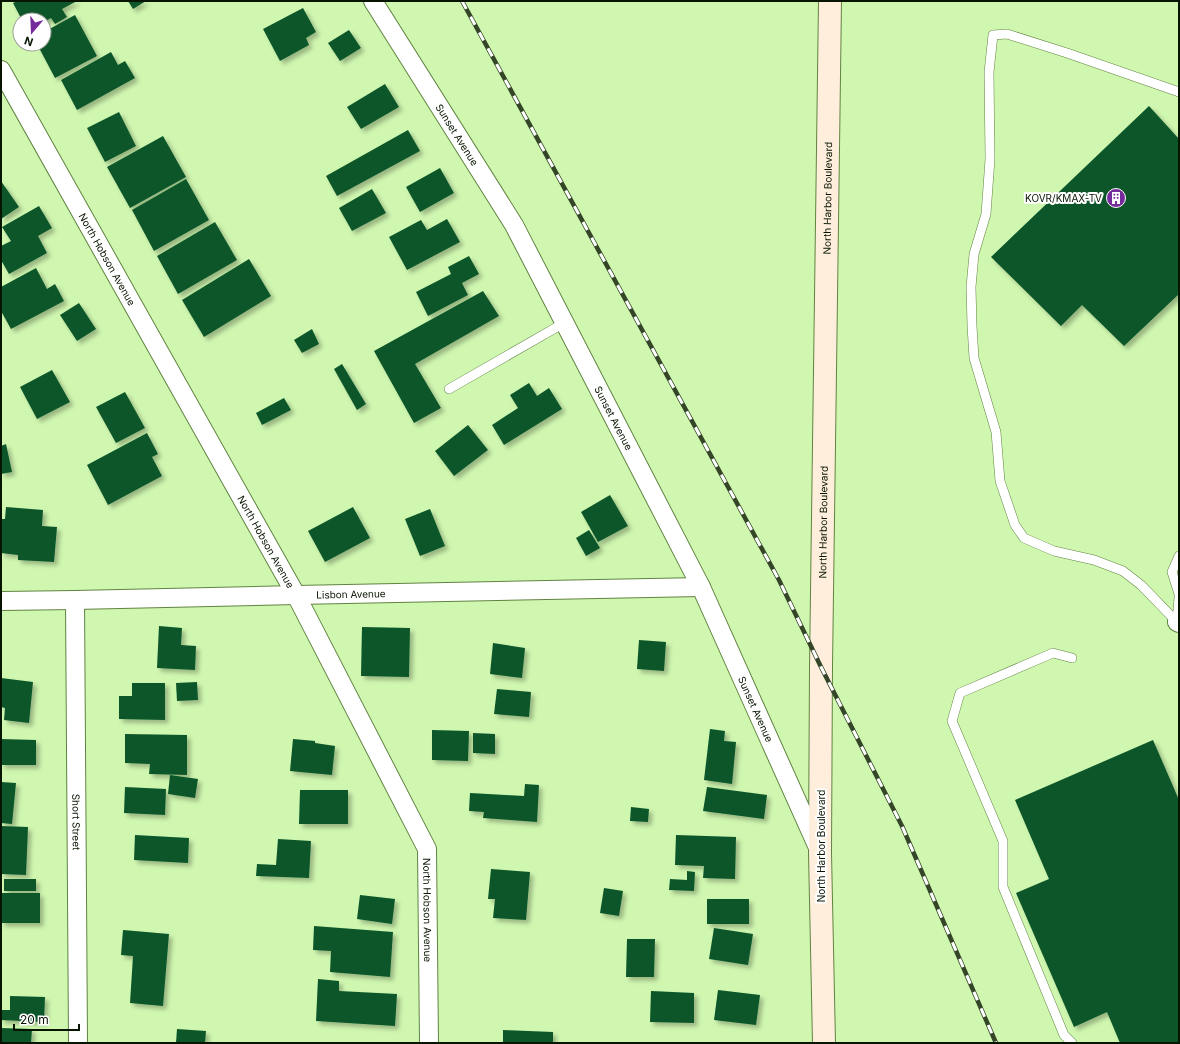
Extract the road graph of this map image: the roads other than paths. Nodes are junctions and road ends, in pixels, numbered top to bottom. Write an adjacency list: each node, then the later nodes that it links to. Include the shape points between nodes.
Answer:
1 (373, 1): 5 (street, Sunset Avenue, via 514,225)
2 (830, 1): 16 (main road, North Harbor Boulevard)
3 (1, 70): 10 (street, North Hobson Avenue)
4 (1179, 92): 14 (lane, via 1007,34 993,35 989,72 990,159 986,214 974,254 972,287 974,358 996,432 1000,481 1015,525 1024,538 1054,551 1094,560 1122,571 1141,584)
5 (564, 323): 6 (lane); 8 (street, Sunset Avenue)
6 (449, 389)
7 (1179, 556): 9 (lane, via 1172,572)
8 (701, 587): 10 (street, Lisbon Avenue); 16 (street, Sunset Avenue)
9 (1179, 594)
10 (296, 595): 12 (street, Lisbon Avenue); 18 (street, North Hobson Avenue, via 427,849)
11 (1179, 597): 14 (lane)
12 (75, 600): 13 (street, Lisbon Avenue); 17 (street, Short Street)
13 (1, 601)
14 (1178, 622)
15 (1072, 658): 20 (lane, via 1053,653 960,693 952,721 1003,840 1003,887 1064,1035)
16 (820, 853): 19 (main road, North Harbor Boulevard)
17 (78, 1043)
18 (429, 1043)
19 (824, 1043)
20 (1072, 1043)

